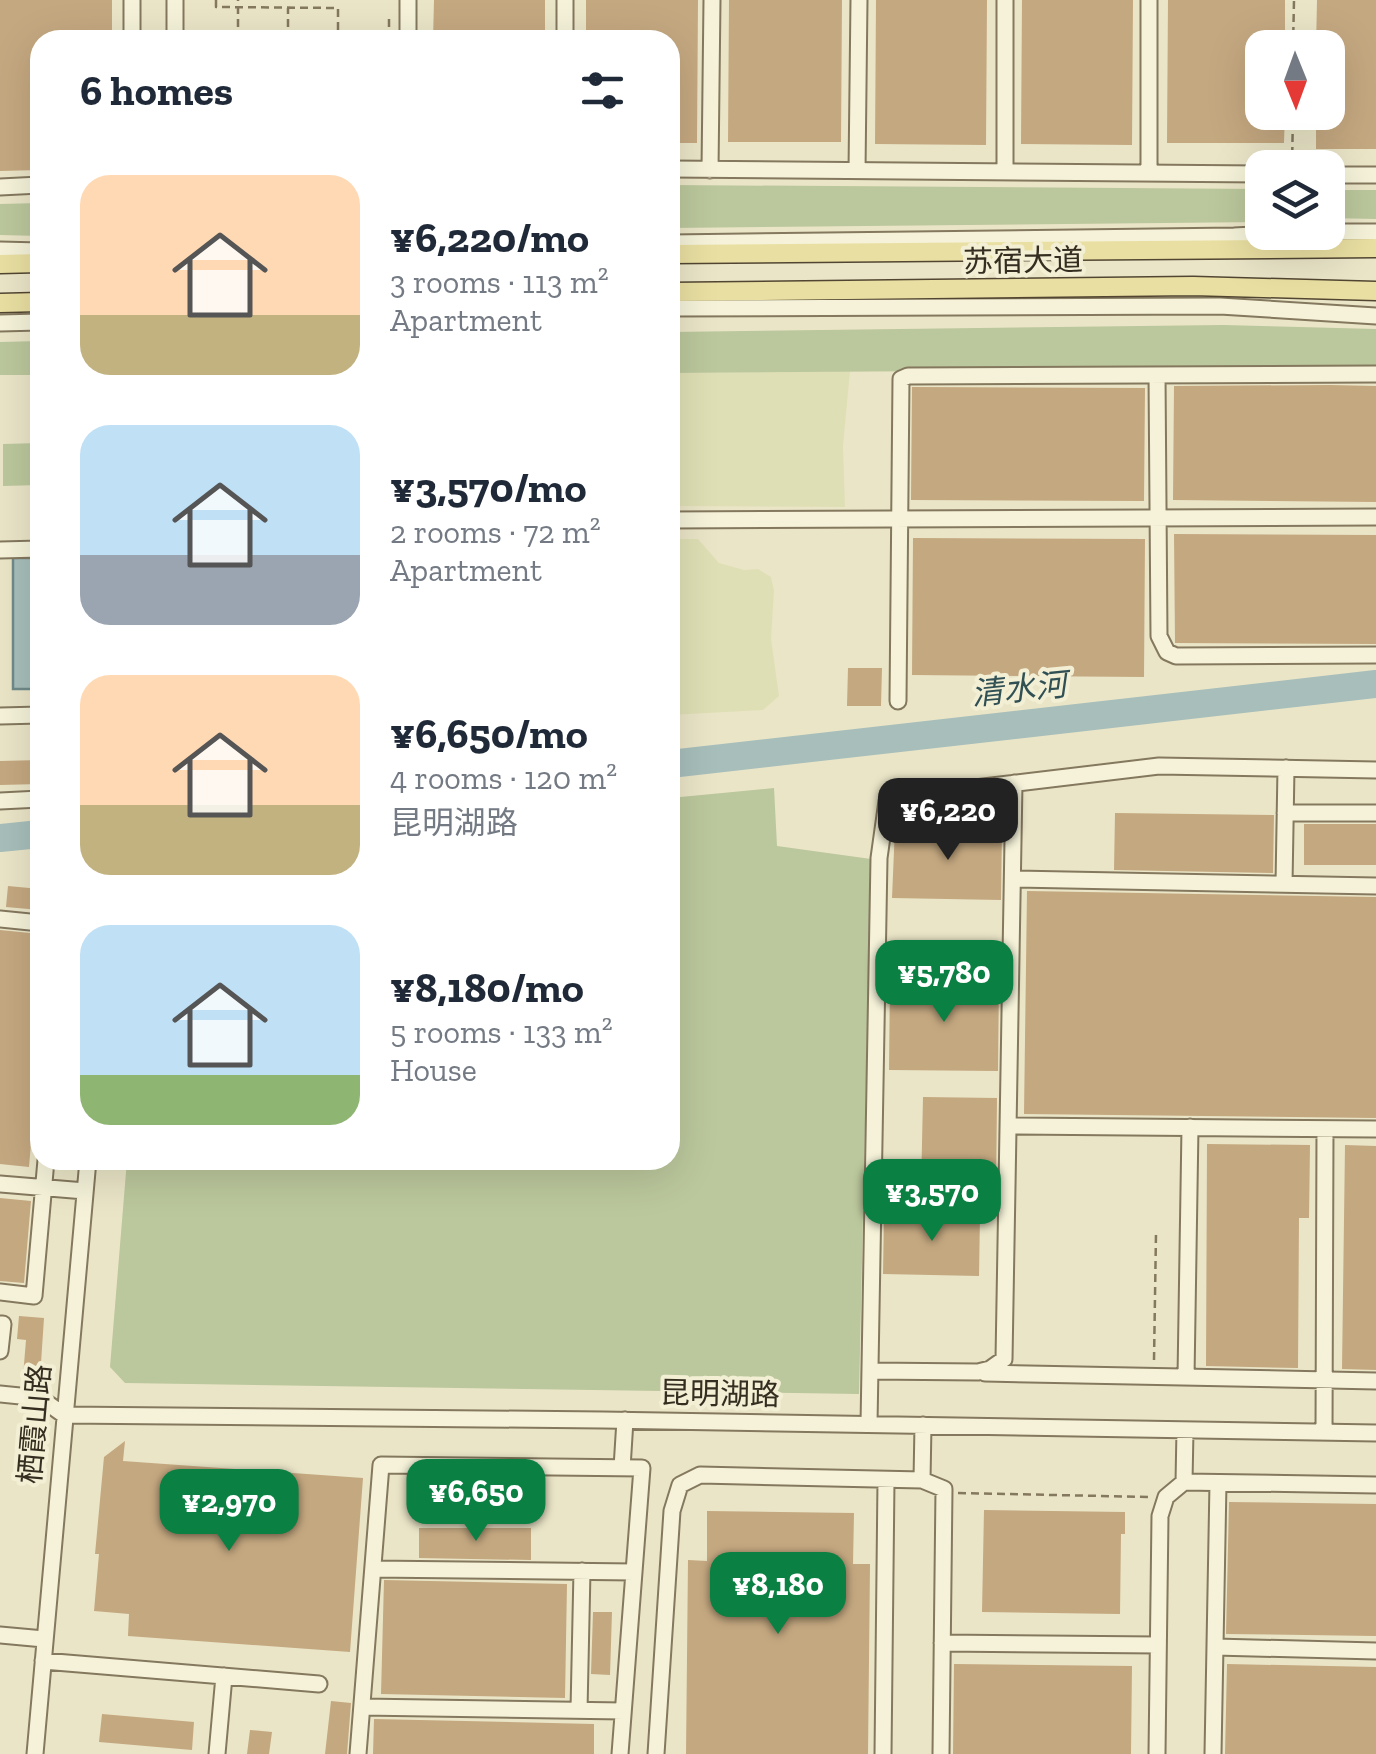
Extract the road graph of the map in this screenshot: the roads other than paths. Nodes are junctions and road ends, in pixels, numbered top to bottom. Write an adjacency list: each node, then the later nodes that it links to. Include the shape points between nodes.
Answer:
1 (132, 0): 9 (street)
2 (176, 0): 10 (street)
3 (408, 0): 11 (street)
4 (566, 0): 12 (street)
5 (712, 0): 14 (street)
6 (859, 0): 15 (street)
7 (1005, 0): 16 (street)
8 (1149, 0): 17 (street)
9 (132, 30)
10 (175, 30)
11 (408, 30)
12 (565, 30)
13 (680, 169): 14 (street)
14 (710, 170): 15 (street)
15 (857, 171): 16 (street)
16 (1005, 172): 17 (street)
17 (1149, 173): 18 (street)
18 (1245, 174)
19 (1345, 175): 20 (street)
20 (1376, 175)
21 (0, 186): 22 (street)
22 (30, 186)
23 (1345, 232): 24 (street)
24 (1376, 232)
25 (1245, 235): 26 (street)
26 (680, 243)
27 (1376, 248): 30 (main road, 苏宿大道)
28 (0, 250): 29 (street)
29 (30, 251)
30 (680, 254)
31 (30, 263): 32 (main road)
32 (0, 264)
33 (1376, 291): 34 (main road, 苏宿大道, via 1193,286)
34 (680, 292)
35 (30, 302): 36 (main road)
36 (0, 303)
37 (680, 308): 38 (street, via 1220,306)
38 (1376, 316)
39 (30, 322): 40 (street)
40 (0, 323)
41 (1376, 374): 42 (street)
42 (1157, 375): 43 (street); 45 (street, via 901,379)
43 (1158, 518): 44 (street); 45 (street); 49 (street, via 1158,636 1167,652)
44 (1376, 518)
45 (898, 519): 46 (street); 50 (street)
46 (680, 520)
47 (30, 549): 48 (street)
48 (0, 550)
49 (1376, 655)
50 (898, 701)
51 (30, 715): 52 (street)
52 (0, 716)
53 (1286, 768): 54 (street); 55 (street, via 1159,766); 58 (street)
54 (1376, 770)
55 (1014, 783): 60 (street); 77 (street, via 890,798 884,808)
56 (30, 800): 57 (street)
57 (0, 801)
58 (1285, 812): 59 (street); 61 (street)
59 (1376, 814)
60 (1013, 880): 61 (street); 65 (street)
61 (1284, 884): 62 (street)
62 (1376, 886)
63 (0, 919): 64 (street)
64 (30, 921)
65 (1009, 1126): 66 (street); 78 (street, via 1006,1347 998,1364)
66 (1190, 1128): 67 (street); 79 (street)
67 (1325, 1129): 68 (street); 80 (street)
68 (1376, 1129)
69 (45, 1170): 72 (street)
70 (87, 1170): 73 (street, 栖霞山路)
71 (0, 1184): 72 (street)
72 (43, 1187): 73 (street); 74 (street, via 34,1296)
73 (85, 1191): 83 (street, 栖霞山路)
74 (0, 1292)
75 (0, 1324): 76 (street)
76 (0, 1351)
77 (870, 1371): 78 (street); 85 (street)
78 (978, 1372): 79 (street)
79 (1186, 1377): 80 (street)
80 (1324, 1380): 81 (street); 88 (street)
81 (1376, 1381)
82 (0, 1394): 83 (street, via 40,1398)
83 (64, 1414): 84 (street, 昆明湖路); 100 (street, 栖霞山路)
84 (625, 1420): 85 (street, 昆明湖路); 90 (street)
85 (869, 1424): 86 (street, 昆明湖路)
86 (923, 1424): 87 (street, 昆明湖路); 92 (street)
87 (1184, 1430): 88 (street, 昆明湖路); 93 (street)
88 (1324, 1432): 89 (street, 昆明湖路)
89 (1376, 1433)
90 (622, 1468): 96 (street, via 382,1464); 98 (street, via 642,1468)
91 (886, 1480): 92 (street); 115 (street, via 700,1475 680,1485 672,1511); 116 (street)
92 (922, 1480): 101 (street, via 944,1489)
93 (1184, 1482): 94 (street); 102 (street, via 1166,1497 1160,1516)
94 (1218, 1482): 95 (street); 103 (street)
95 (1376, 1485)
96 (373, 1569): 97 (street); 108 (street)
97 (582, 1572): 98 (street); 109 (street)
98 (634, 1572): 110 (street)
99 (0, 1634): 100 (street)
100 (44, 1638): 105 (street, 栖霞山路)
101 (942, 1642): 102 (street); 117 (street)
102 (1158, 1645): 118 (street)
103 (1214, 1648): 104 (street); 119 (street)
104 (1376, 1651)
105 (43, 1661): 106 (street); 111 (street, 栖霞山路)
106 (224, 1676): 107 (street); 112 (street)
107 (320, 1684)
108 (362, 1707): 109 (street); 113 (street)
109 (579, 1710): 110 (street)
110 (623, 1711): 114 (street)
111 (35, 1754)
112 (217, 1754)
113 (358, 1754)
114 (620, 1754)
115 (656, 1754)
116 (882, 1754)
117 (942, 1754)
118 (1157, 1754)
119 (1212, 1754)

